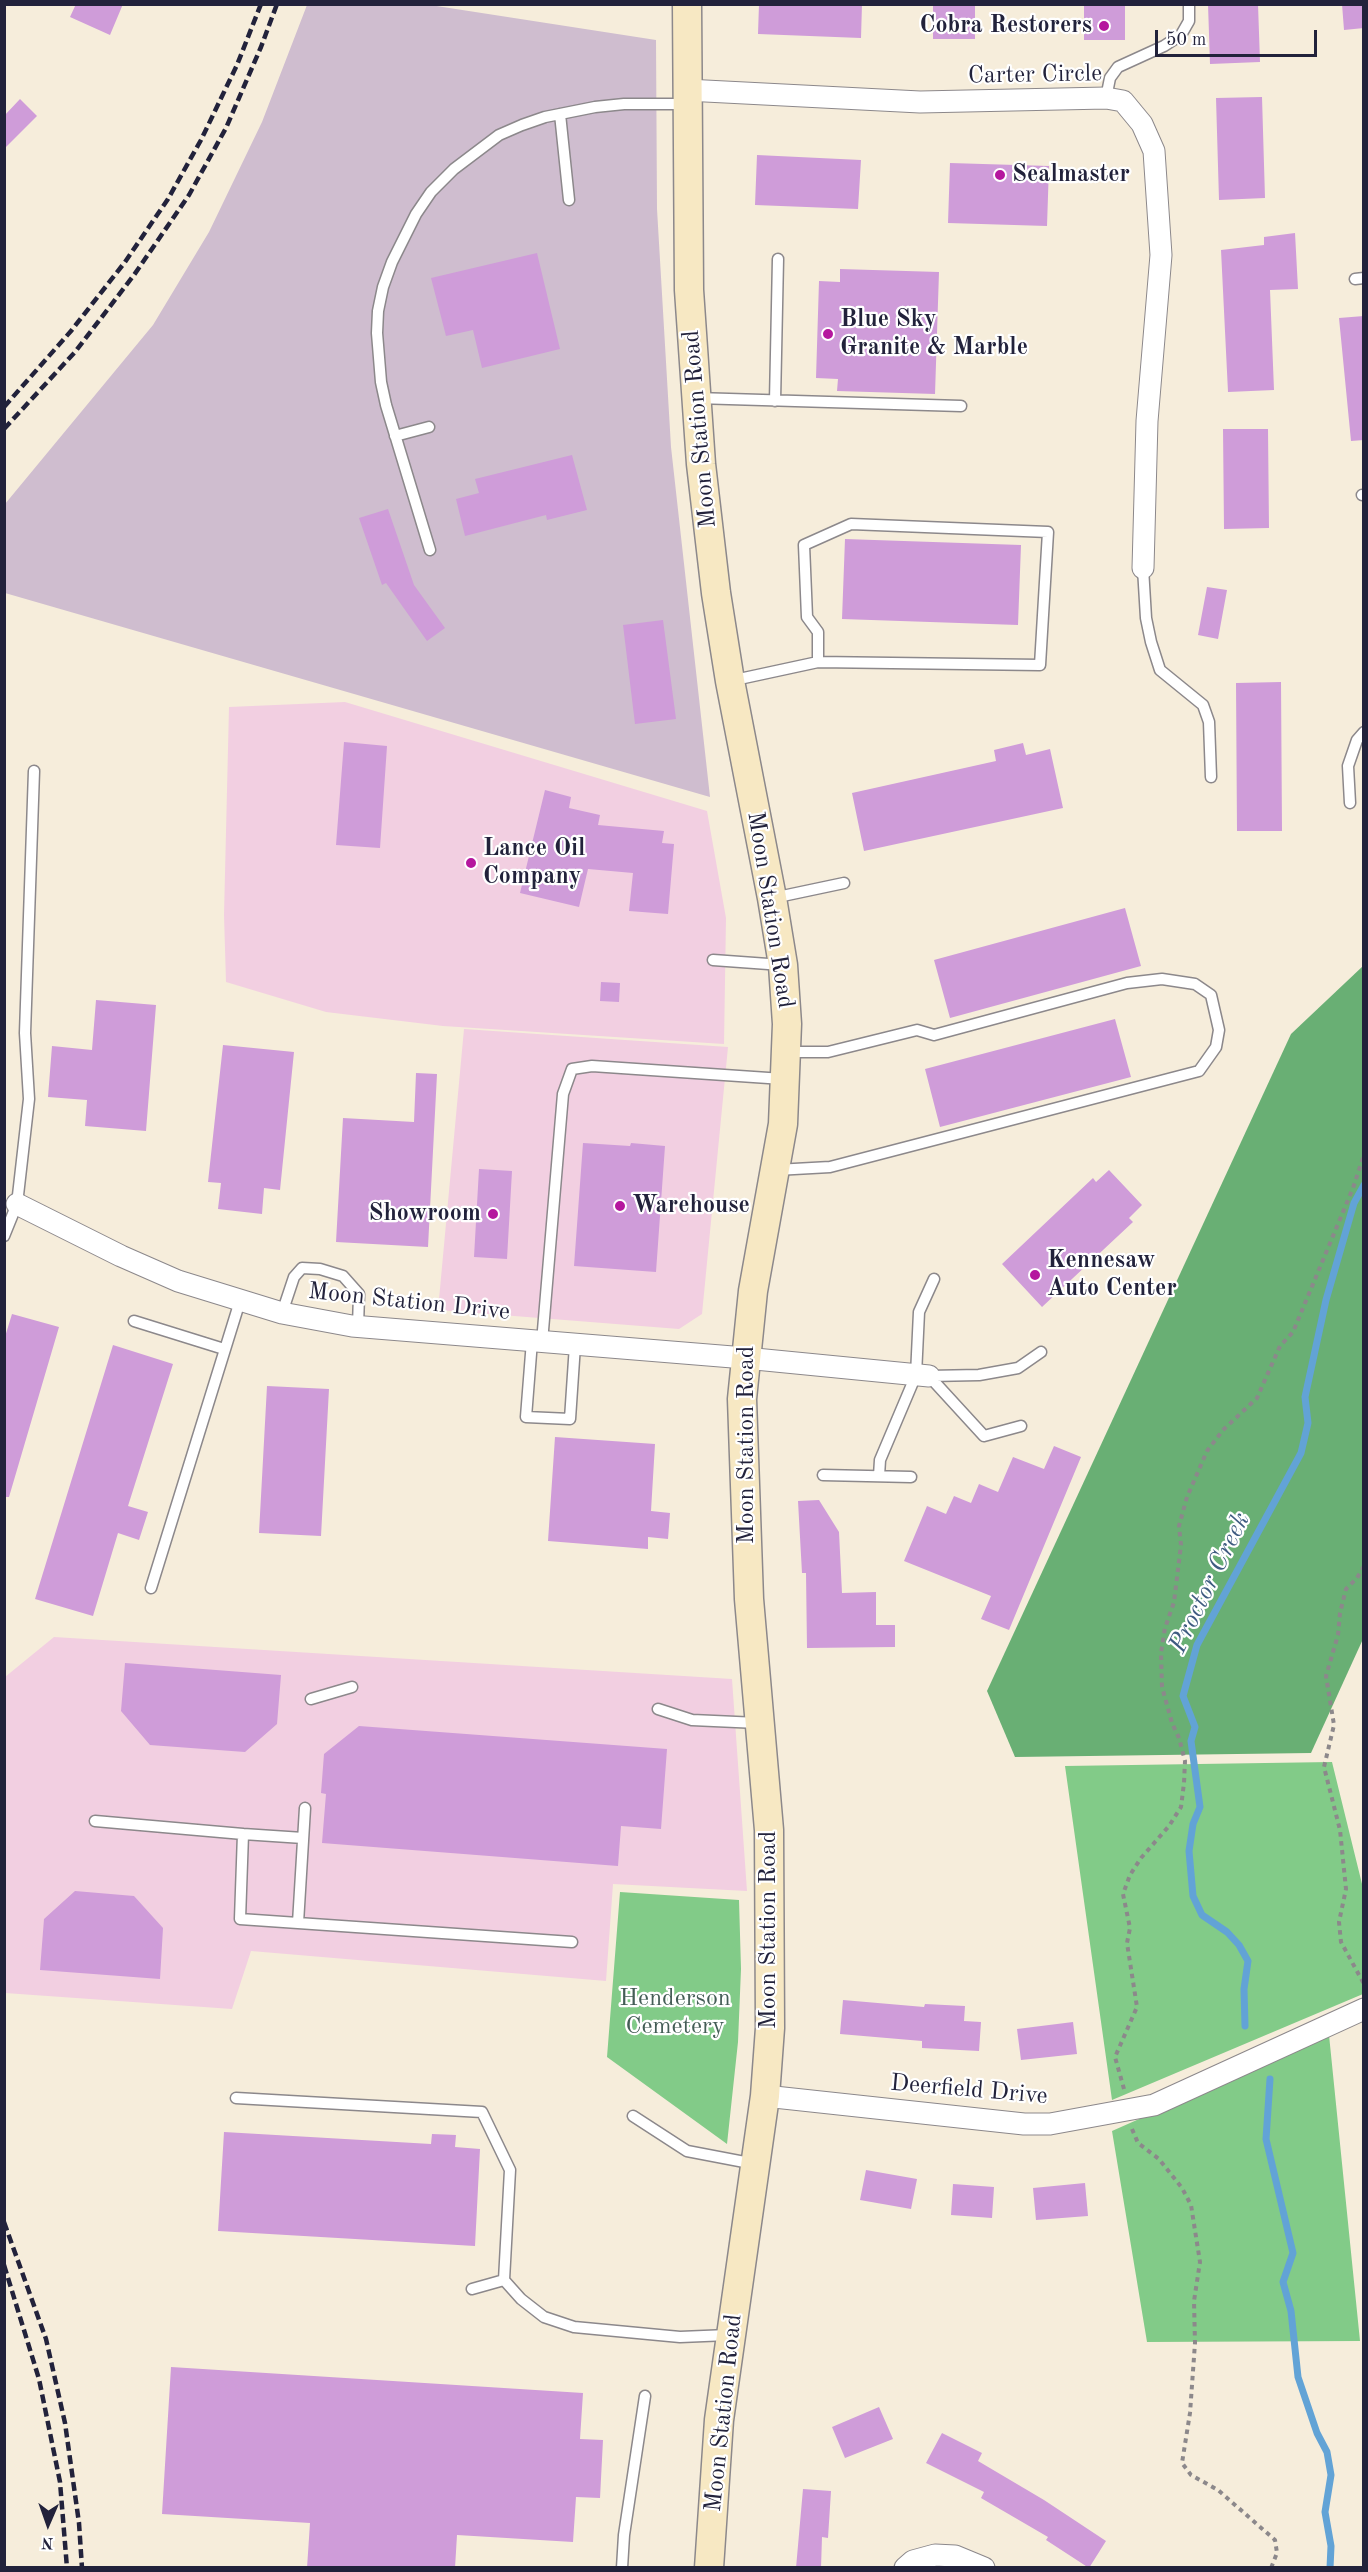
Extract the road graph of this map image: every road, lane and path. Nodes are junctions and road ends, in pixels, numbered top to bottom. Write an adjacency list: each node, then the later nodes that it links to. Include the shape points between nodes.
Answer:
1 (687, 4): 3 (street, Moon Station Road)
2 (1189, 4): 4 (lane, via 1189,21 1181,35 1118,67 1110,78)
3 (686, 97): 4 (street, Carter Circle, via 920,102); 5 (lane); 8 (street, Moon Station Road, via 689,290)
4 (1106, 98): 14 (street, Carter Circle, via 1123,101 1142,124 1154,151 1161,255 1147,421)
5 (560, 114): 6 (lane); 12 (lane, via 514,128 476,151 431,192 404,238 383,288 378,311 381,382)
6 (569, 200)
7 (778, 259): 9 (lane)
8 (696, 398): 9 (lane); 16 (street, Moon Station Road, via 716,593)
9 (775, 401): 10 (lane)
10 (961, 406)
11 (429, 427): 12 (lane)
12 (395, 436): 13 (lane)
13 (430, 550)
14 (1143, 568): 19 (lane, via 1146,618 1160,670 1203,705 1209,722)
15 (818, 662): 15 (lane, via 1040,665 1048,532 851,524 804,545 807,617 818,632); 16 (lane)
16 (730, 681): 22 (street, Moon Station Road)
17 (1364, 732): 20 (lane, via 1348,766)
18 (34, 771): 28 (lane, via 25,1033 29,1099)
19 (1211, 777)
20 (1350, 803)
21 (844, 883): 22 (lane)
22 (772, 898): 24 (street, Moon Station Road)
23 (713, 960): 24 (lane)
24 (783, 965): 25 (street, Moon Station Road)
25 (787, 1065): 27 (street, Moon Station Road); 27 (lane, via 917,1030 934,1035 1127,983 1162,979 1195,984 1211,995 1220,1030 1216,1047 1199,1071 830,1167); 35 (lane, via 572,1069 563,1094)
26 (1364, 1155): 60 (path, via 1293,1332 1280,1346 1257,1398 1207,1451 1179,1526 1181,1545 1174,1602 1161,1653 1162,1687 1185,1761 1184,1783 1181,1807 1141,1858 1123,1894 1137,2007 1115,2057)
27 (775, 1170): 39 (street, Moon Station Road)
28 (11, 1200): 29 (lane); 31 (street, Moon Station Drive, via 121,1256 178,1281)
29 (4, 1236)
30 (934, 1279): 40 (lane, via 919,1312)
31 (240, 1301): 32 (street, Moon Station Drive); 37 (lane)
32 (282, 1313): 34 (street, Moon Station Drive); 34 (lane, via 294,1277 302,1268 320,1269 344,1276 359,1294)
33 (134, 1321): 37 (lane)
34 (358, 1327): 35 (street, Moon Station Drive)
35 (537, 1342): 36 (street, Moon Station Drive); 36 (lane, via 526,1417 570,1419)
36 (575, 1345): 39 (street, Moon Station Drive)
37 (224, 1349): 46 (lane)
38 (1041, 1352): 40 (lane, via 1018,1368 979,1375)
39 (745, 1358): 40 (street, Moon Station Drive); 50 (street, Moon Station Road, via 742,1399 746,1551)
40 (922, 1375): 41 (lane, via 984,1436); 43 (lane, via 880,1461)
41 (1021, 1426)
42 (823, 1475): 43 (lane)
43 (879, 1476): 44 (lane)
44 (911, 1477)
45 (1364, 1566): 57 (path, via 1346,1589 1326,1676 1334,1725 1324,1767 1340,1830 1346,1889 1339,1922 1341,1942)
46 (151, 1588)
47 (352, 1687): 48 (lane)
48 (311, 1699)
49 (658, 1709): 50 (lane, via 692,1720)
50 (761, 1723): 59 (street, Moon Station Road, via 771,1890 770,2028)
51 (305, 1808): 54 (lane)
52 (95, 1821): 53 (lane)
53 (243, 1834): 54 (lane); 55 (lane, via 240,1919)
54 (303, 1838): 55 (lane)
55 (298, 1923): 56 (lane)
56 (572, 1942)
57 (1364, 1984)
58 (1364, 2009): 59 (street, Deerfield Drive, via 1154,2105 1050,2124)
59 (765, 2096): 64 (street, Moon Station Road)
60 (1125, 2096)
61 (236, 2098): 65 (lane, via 482,2112 510,2170)
62 (633, 2116): 64 (lane, via 687,2151)
63 (1130, 2125): 73 (path, via 1138,2143 1159,2159 1182,2188 1191,2205 1198,2248 1190,2413 1182,2463 1191,2475 1218,2490 1275,2540)
64 (756, 2164): 67 (street, Moon Station Road)
65 (504, 2280): 66 (lane); 67 (lane, via 544,2317 574,2327 680,2337)
66 (472, 2289)
67 (732, 2335): 70 (street, Moon Station Road, via 719,2420)
68 (645, 2396): 69 (lane)
69 (622, 2568)
70 (709, 2568)
71 (905, 2568): 72 (street, via 935,2554 955,2556)
72 (984, 2568)
73 (1271, 2568)

